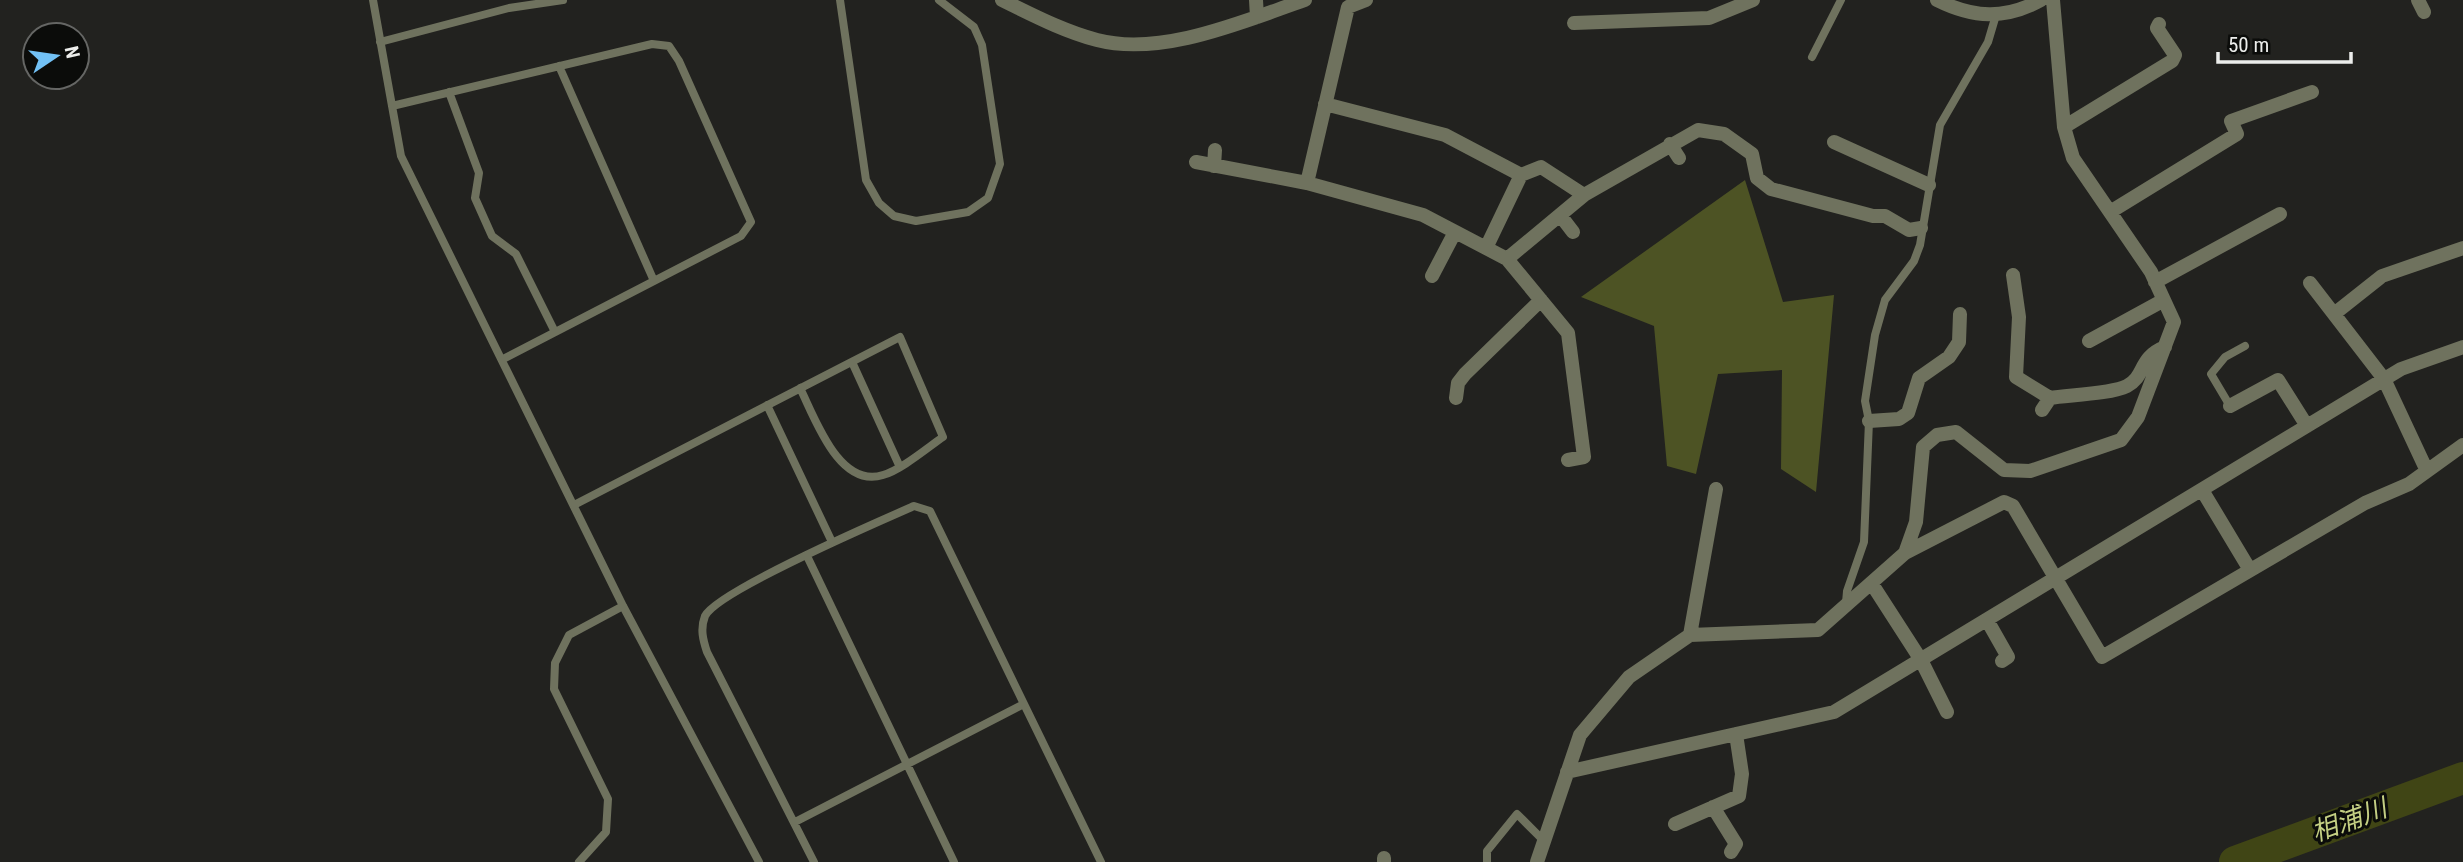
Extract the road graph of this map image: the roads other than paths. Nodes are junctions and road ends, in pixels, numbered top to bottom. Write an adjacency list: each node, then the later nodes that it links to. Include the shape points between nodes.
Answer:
1 (373, 0): 18 (lane)
2 (560, 0): 18 (lane, via 509,8)
3 (840, 0): 4 (lane, via 866,180 879,203 894,216 916,221 968,212 988,198 1000,164 982,45 974,27)
4 (939, 0)
5 (1002, 0): 15 (street, via 1100,41 1192,39)
6 (1256, 0): 15 (street)
7 (1305, 0): 15 (street)
8 (1366, 0): 23 (street, via 1348,7)
9 (1753, 0): 16 (street, via 1709,18)
10 (1841, 0): 19 (lane)
11 (1937, 0): 14 (street, via 1959,11)
12 (2041, 0): 14 (street)
13 (2053, 0): 25 (street)
14 (1996, 15): 34 (lane, via 1988,42 1940,125)
15 (1257, 17)
16 (1574, 23)
17 (2159, 24): 25 (street, via 2162,41 2175,55 2172,61)
18 (380, 42): 24 (lane)
19 (1812, 57)
20 (559, 66): 21 (lane); 47 (lane); 47 (lane, via 652,44 669,46 751,222 741,236)
21 (449, 92): 24 (lane); 54 (lane, via 479,173 475,198 492,236 516,254)
22 (2312, 92): 36 (street, via 2231,121 2238,134)
23 (1325, 104): 32 (street, via 1445,135); 33 (street)
24 (392, 106): 59 (lane, via 401,156)
25 (2064, 127): 36 (street, via 2073,158)
26 (1834, 142): 34 (street)
27 (1670, 144): 29 (street); 35 (street); 39 (street, via 1698,130 1724,134 1752,154 1757,178 1771,189 1885,216 1909,230)
28 (1215, 150): 31 (street)
29 (1679, 158)
30 (1196, 162): 31 (street)
31 (1214, 166): 33 (street)
32 (1521, 175): 35 (street, via 1541,167); 42 (street)
33 (1307, 183): 40 (street, via 1423,215)
34 (1929, 185): 39 (lane)
35 (1584, 195): 38 (street)
36 (2110, 212): 48 (street)
37 (2280, 214): 48 (street)
38 (1560, 215): 41 (street); 44 (street)
39 (1921, 228): 66 (lane, via 1914,261 1885,300 1875,335 1865,401)
40 (1455, 232): 42 (street); 46 (street)
41 (1573, 232)
42 (1486, 248): 44 (street)
43 (2463, 248): 53 (street, via 2382,276)
44 (1507, 259): 50 (street)
45 (2013, 275): 57 (street, via 2019,317 2016,377 2046,404 2126,387 2137,378 2151,352)
46 (1432, 276)
47 (654, 281): 54 (lane)
48 (2155, 282): 51 (street)
49 (2310, 283): 53 (street)
50 (1541, 300): 63 (street, via 1465,374); 69 (street, via 1568,333 1584,457)
51 (2164, 300): 55 (street); 57 (street, via 2174,322)
52 (1960, 314): 66 (street, via 1959,342 1949,357 1919,379 1908,413 1899,419)
53 (2334, 314): 61 (street)
54 (555, 332): 59 (lane)
55 (2089, 341)
56 (2245, 346): 65 (lane, via 2225,357 2211,374)
57 (2165, 347): 76 (street, via 2138,417 2121,440 2088,454 2030,471 2004,470 1956,432 1937,435 1923,447 1916,522)
58 (2463, 347): 61 (street)
59 (503, 359): 74 (lane)
60 (852, 362): 62 (lane); 70 (lane); 70 (lane, via 900,337 943,437)
61 (2384, 379): 67 (street); 71 (street)
62 (800, 388): 64 (lane); 70 (lane, via 847,469 865,476 883,475)
63 (1456, 398)
64 (767, 405): 74 (lane); 75 (lane)
65 (2230, 406): 67 (street, via 2278,380)
66 (1869, 421): 82 (lane, via 1864,542 1847,591)
67 (2306, 426): 73 (street)
68 (2463, 445): 71 (street)
69 (1568, 460)
70 (899, 465)
71 (2427, 471): 78 (street)
72 (1716, 489): 84 (street)
73 (2202, 489): 78 (street); 79 (street)
74 (573, 505): 81 (lane)
75 (832, 542): 77 (lane); 87 (lane, via 914,506 930,511)
76 (1905, 553): 79 (street, via 2004,502 2013,506); 80 (street)
77 (807, 556): 90 (lane); 93 (lane, via 722,598 706,615 702,635)
78 (2250, 570): 79 (street, via 2102,657)
79 (2056, 578): 83 (street)
80 (1872, 584): 82 (street); 86 (street)
81 (623, 606): 97 (lane, via 569,635 555,663 554,689 608,799 606,832); 98 (lane)
82 (1846, 608): 84 (street, via 1818,630)
83 (1987, 620): 85 (street); 86 (street)
84 (1690, 635): 91 (street, via 1629,677 1580,735)
85 (2008, 657)
86 (1921, 660): 88 (street); 89 (street, via 1834,712)
87 (1022, 705): 90 (lane); 101 (lane)
88 (1947, 712)
89 (1736, 734): 91 (street); 92 (street, via 1739,796)
90 (910, 765): 93 (lane); 100 (lane)
91 (1567, 772): 95 (street)
92 (1713, 807): 94 (street); 96 (street, via 1736,844)
93 (795, 822): 99 (lane)
94 (1675, 824)
95 (1544, 841): 102 (lane, via 1517,814 1488,851); 103 (street)
96 (1731, 852)
97 (579, 862)
98 (759, 862)
99 (814, 862)
100 (954, 862)
101 (1101, 862)
102 (1487, 862)
103 (1537, 862)

